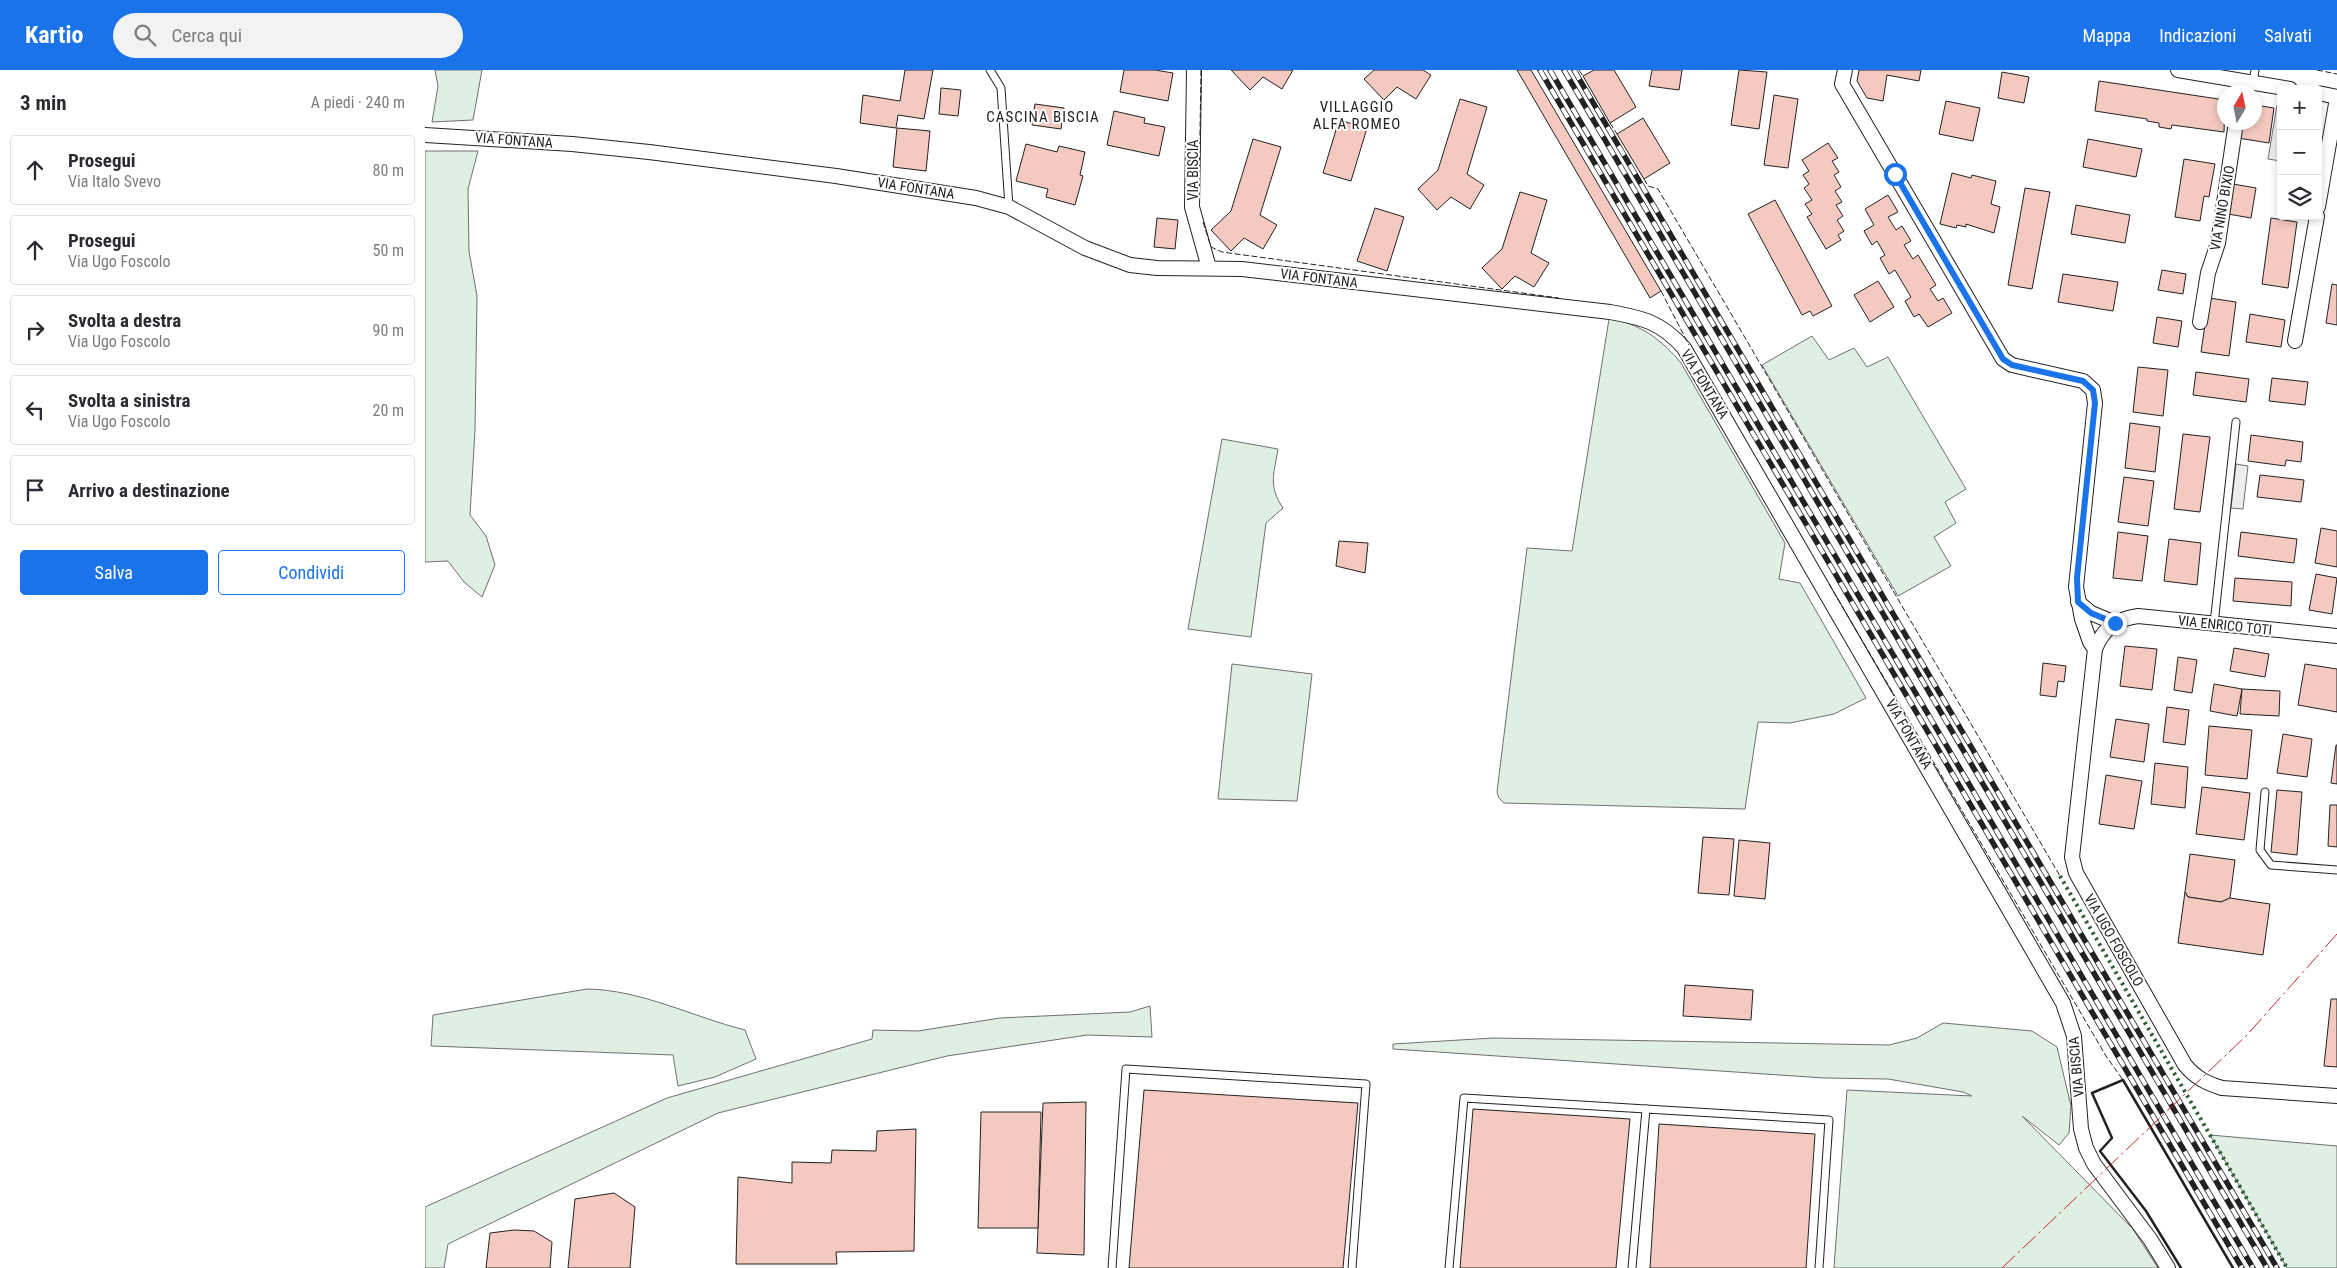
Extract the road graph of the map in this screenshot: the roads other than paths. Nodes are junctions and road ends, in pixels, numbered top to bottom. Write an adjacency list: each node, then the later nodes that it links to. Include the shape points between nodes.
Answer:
1 (990, 70): 12 (lane, via 1001,88)
2 (1194, 70): 14 (street, VIA BISCIA, via 1192,207)
3 (1845, 70): 18 (street, via 1842,84 2003,359 2012,365 2083,381 2093,390 2095,403 2077,578)
4 (2178, 70): 5 (street)
5 (2247, 81): 6 (street)
6 (2277, 87)
7 (2322, 95): 8 (street)
8 (2337, 98): 11 (street)
9 (2235, 130): 15 (street, VIA NINO BIXIO, via 2218,243)
10 (425, 135): 12 (street, VIA FONTANA, via 649,152 836,176 976,198)
11 (2322, 184)
12 (1009, 207): 14 (street, VIA FONTANA, via 1109,259 1157,268)
13 (2316, 220): 16 (street)
14 (1209, 268): 24 (street, VIA FONTANA, via 1242,269 1610,312 1654,322 1671,333 1684,348)
15 (2200, 322)
16 (2295, 341)
17 (2236, 422): 20 (lane)
18 (2078, 602): 19 (street, via 2091,613); 22 (street, via 2087,634)
19 (2115, 623): 20 (street, VIA ENRICO TOTI, via 2138,616); 22 (street, VIA UGO FOSCOLO, via 2100,637)
20 (2214, 624): 21 (street, VIA ENRICO TOTI)
21 (2337, 636)
22 (2095, 648): 26 (street, VIA UGO FOSCOLO, via 2072,857 2076,874 2193,1075 2222,1088)
23 (2265, 792): 25 (lane, via 2260,850 2271,865)
24 (1953, 811): 33 (street, VIA BISCIA, via 2069,1018 2077,1054 2081,1129 2086,1148)
25 (2337, 870)
26 (2337, 1096)
27 (1646, 1109): 30 (lane, via 1464,1098); 31 (lane); 32 (lane, via 1829,1120)
28 (1112, 1268): 29 (lane, via 1126,1069 1366,1084)
29 (1352, 1268)
30 (1449, 1268)
31 (1632, 1268)
32 (1819, 1268)
33 (2168, 1268)

